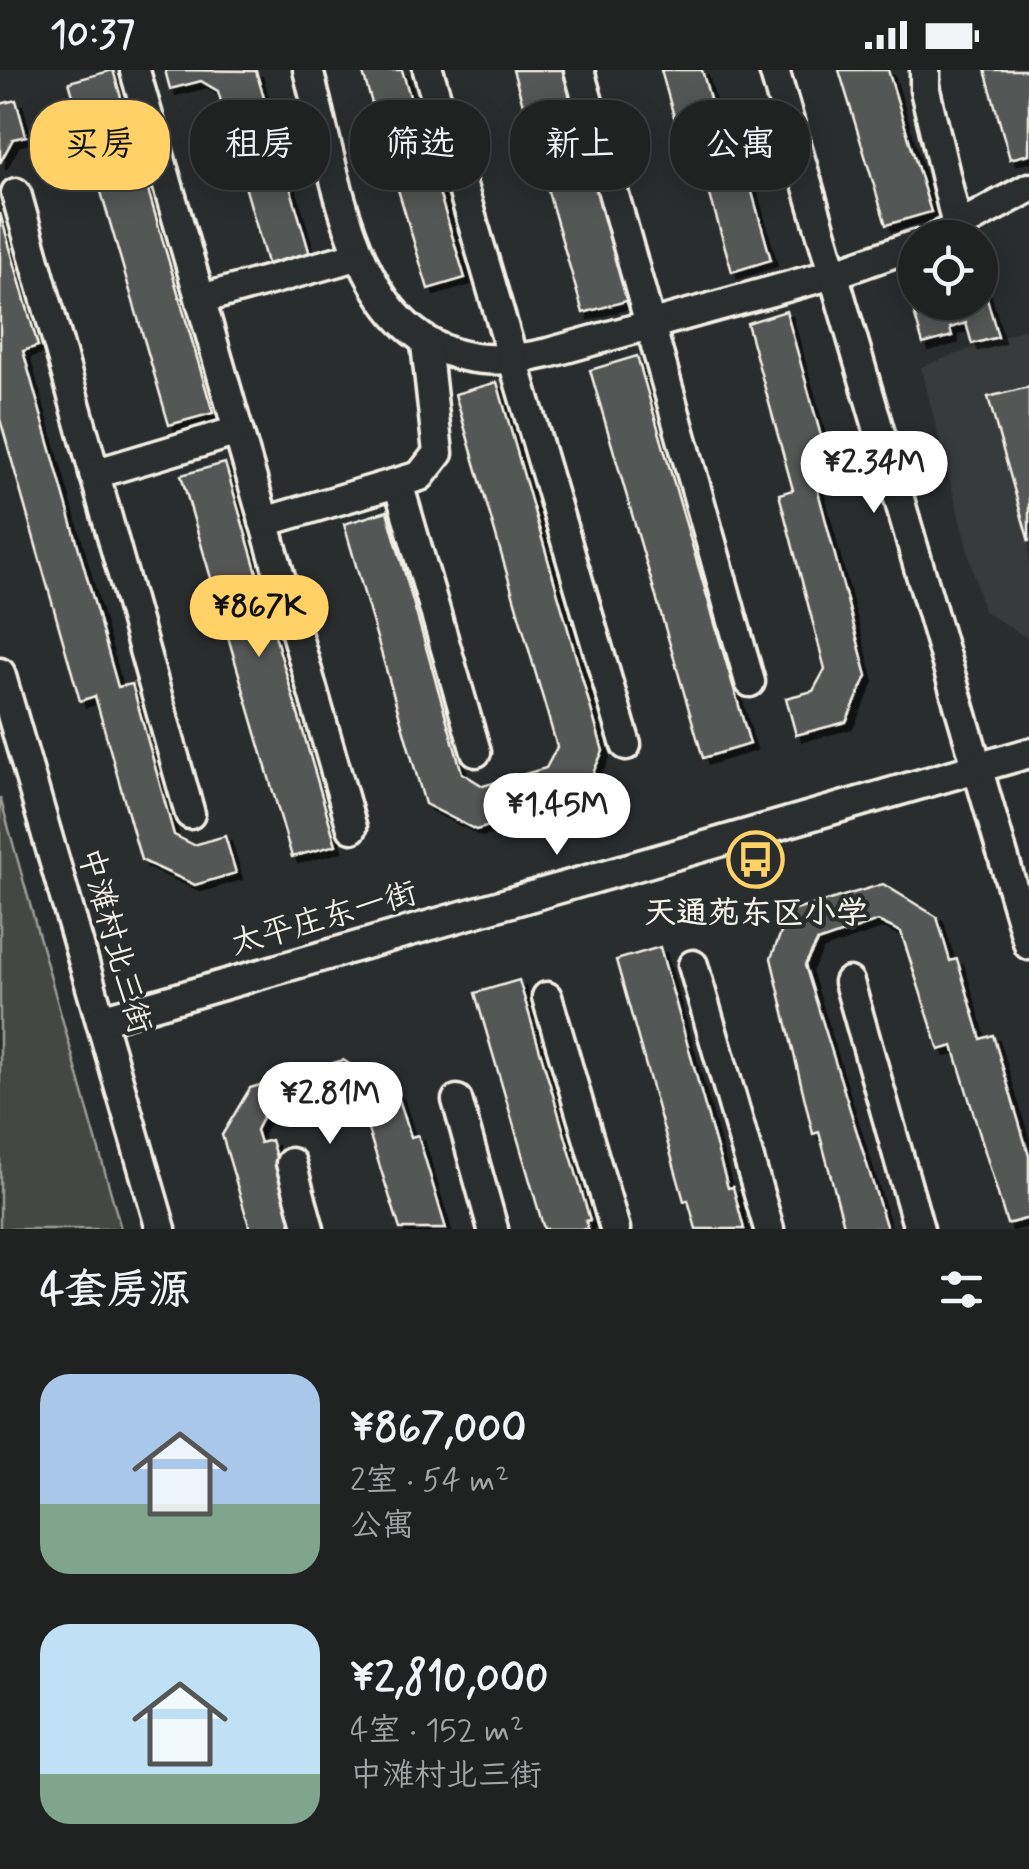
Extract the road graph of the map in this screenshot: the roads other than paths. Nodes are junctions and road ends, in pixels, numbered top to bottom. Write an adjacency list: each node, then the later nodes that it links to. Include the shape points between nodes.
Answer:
1 (308, 70): 12 (street)
2 (428, 70): 17 (street)
3 (580, 70): 15 (street)
4 (774, 70): 13 (street)
5 (925, 70): 9 (street)
6 (135, 72): 14 (street)
7 (1029, 188): 10 (street)
8 (16, 193): 19 (street)
9 (945, 220)
10 (972, 220)
11 (898, 251): 13 (street)
12 (357, 256): 14 (street); 16 (street, via 375,292)
13 (834, 274): 15 (street); 27 (street)
14 (200, 300): 18 (street)
15 (650, 325): 17 (street); 23 (street)
16 (426, 344): 17 (street); 20 (street, via 438,453 420,476)
17 (517, 361): 24 (street)
18 (238, 431): 19 (street); 21 (street)
19 (94, 474): 28 (street)
20 (398, 483): 21 (street); 25 (street)
21 (264, 522): 29 (street)
22 (0, 673): 34 (street, 中滩村北三街)
23 (750, 682)
24 (626, 745)
25 (476, 752)
26 (1029, 752): 27 (street, 太平庄东一街)
27 (978, 766): 30 (street); 34 (street, 太平庄东一街)
28 (190, 814)
29 (352, 828)
30 (1029, 945)
31 (693, 965): 41 (street)
32 (848, 982): 42 (street)
33 (547, 997): 40 (street)
34 (100, 1020): 37 (street, 中滩村北三街)
35 (457, 1100): 39 (street)
36 (291, 1163): 38 (street)
37 (161, 1229)
38 (309, 1229)
39 (493, 1229)
40 (614, 1229)
41 (769, 1229)
42 (919, 1229)

